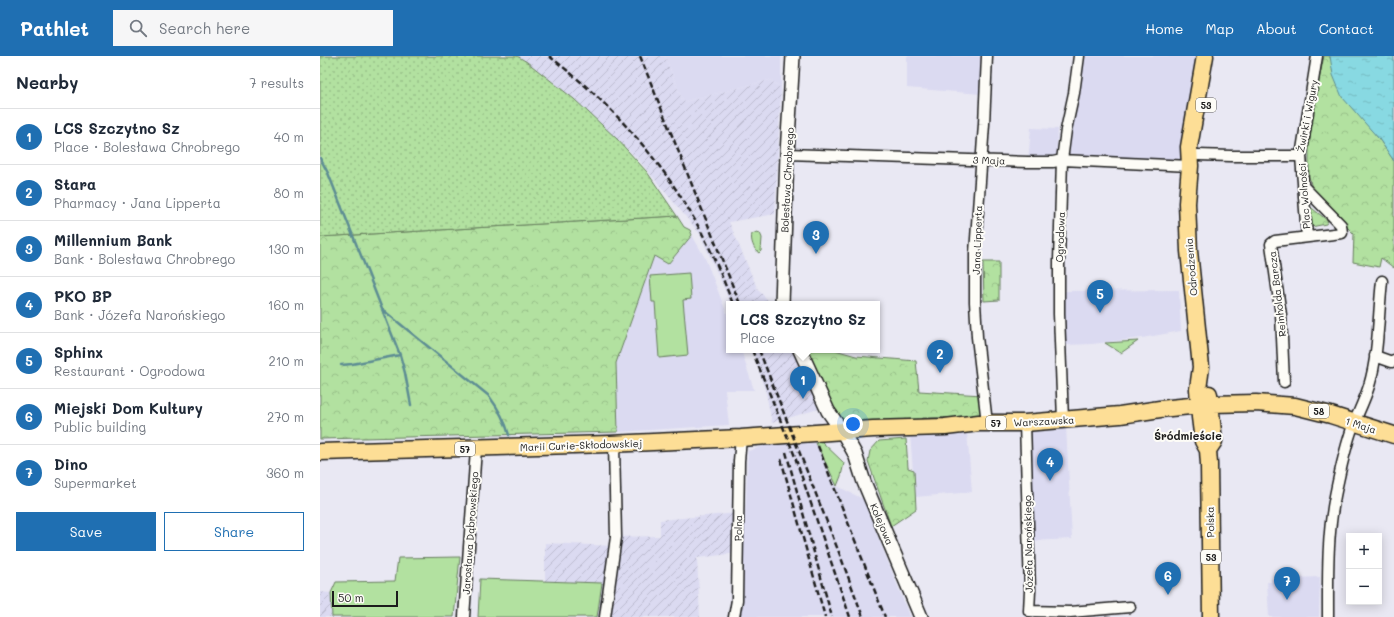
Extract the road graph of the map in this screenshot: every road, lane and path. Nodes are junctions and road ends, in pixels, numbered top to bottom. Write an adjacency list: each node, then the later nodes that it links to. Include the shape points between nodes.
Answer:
1 (793, 56): 7 (street, Bolesława Chrobrego)
2 (987, 56): 10 (street, Jana Lipperta)
3 (1079, 56): 11 (street, Ogrodowa)
4 (1205, 56): 8 (main road, Odrodzenia / 53)
5 (1216, 56): 8 (main road, Odrodzenia / 53)
6 (1317, 56): 9 (street, Żwirki i Wigury)
7 (787, 154): 10 (street, 3 Maja); 15 (street, Bolesława Chrobrego)
8 (1192, 156): 9 (street, Żwirki i Wigury); 11 (street, 3 Maja); 19 (main road, Odrodzenia / 53, via 1187,202 1188,227)
9 (1301, 156): 12 (street, Plac Wolności)
10 (981, 159): 11 (street, 3 Maja, via 1053,162); 27 (street, Jana Lipperta, via 975,319)
11 (1062, 160): 25 (street, Ogrodowa, via 1059,284)
12 (1303, 186): 13 (street, Plac Wolności); 13 (street, Reinholda Barcza, via 1342,227 1342,233)
13 (1307, 237): 20 (street, Reinholda Barcza, via 1275,241 1271,244 1282,315)
14 (1382, 281): 17 (street)
15 (782, 301)
16 (801, 353): 29 (street, via 828,411)
17 (1375, 356): 18 (street, via 1392,362); 26 (street, via 1369,386)
18 (1394, 360)
19 (1201, 368): 21 (main road, Odrodzenia / 53); 24 (main road, Odrodzenia / 53, via 1198,389)
20 (1284, 382)
21 (1209, 387): 22 (main road, 1 Maja / 58, via 1220,397); 24 (main road, Odrodzenia / 53)
22 (1240, 404): 23 (main road, 1 Maja / 58); 24 (main road, 1 Maja)
23 (1281, 405): 24 (main road, 1 Maja / 58); 26 (main road, 1 Maja / 58, via 1317,410)
24 (1205, 410): 25 (main road, Warszawska / 57, via 1160,415 1149,411); 40 (main road, Polska / 53, via 1203,441 1208,450)
25 (1063, 420): 28 (main road, Warszawska / 57)
26 (1354, 422): 30 (main road, 1 Maja / 58); 41 (street, via 1344,453 1329,541)
27 (987, 423): 28 (main road, Warszawska / 57); 29 (main road, Warszawska / 57)
28 (1025, 423): 35 (street, Józefa Narońskiego, via 1029,611 1070,612)
29 (842, 431): 31 (main road, Marii Curie-Skłodowskiej / 57); 39 (street, Kolejowa, via 855,454 864,482)
30 (1394, 435)
31 (741, 438): 32 (main road, Marii Curie-Skłodowskiej / 57); 38 (street, Polna, via 738,600)
32 (614, 444): 33 (main road, Marii Curie-Skłodowskiej / 57); 37 (street, via 616,546)
33 (476, 449): 34 (main road, Marii Curie-Skłodowskiej / 57); 36 (street, Jarosława Dąbrowskiego)
34 (321, 454)
35 (1130, 607)
36 (464, 617)
37 (605, 617)
38 (734, 617)
39 (921, 617)
40 (1211, 617)
41 (1328, 617)

